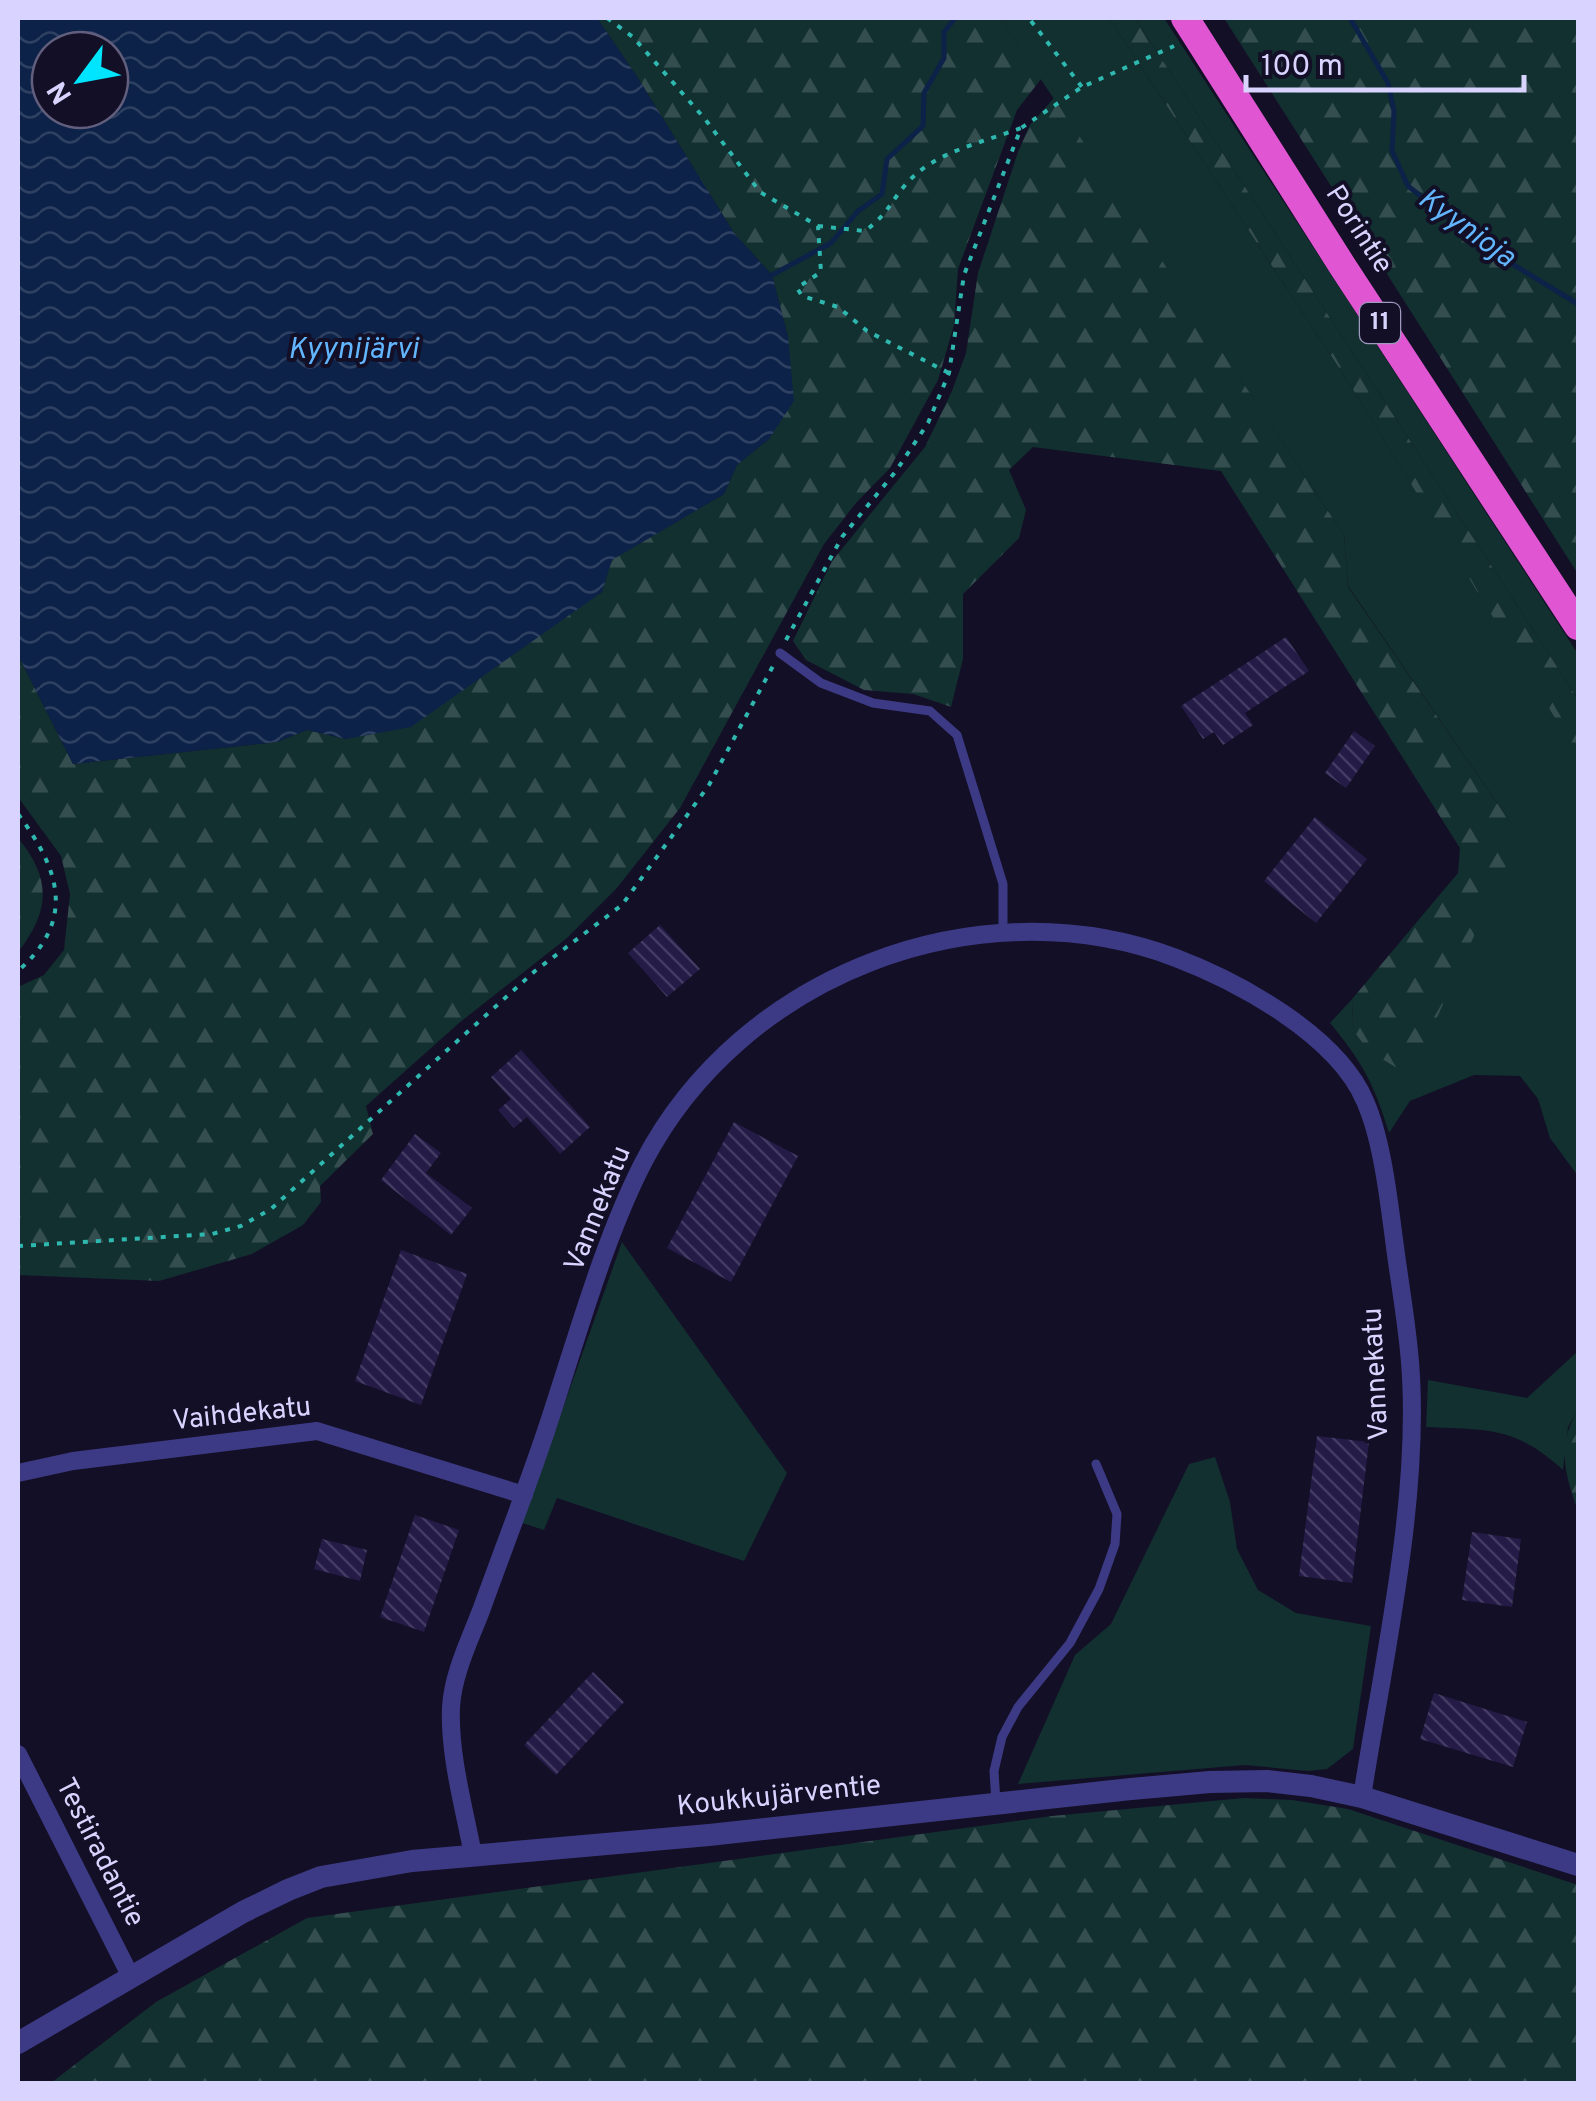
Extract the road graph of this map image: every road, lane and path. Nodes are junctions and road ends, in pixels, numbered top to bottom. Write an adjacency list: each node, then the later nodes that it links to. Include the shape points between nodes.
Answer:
1 (607, 18): 6 (path, via 633,37 760,192)
2 (1032, 21): 4 (path)
3 (1191, 26): 4 (path); 8 (highway, Porintie / 11)
4 (1082, 87): 5 (path)
5 (1021, 128): 6 (path, via 946,155 908,182 886,216 866,231); 7 (path, via 964,275)
6 (818, 226): 7 (path, via 821,272 796,288 802,296 838,307 868,331)
7 (949, 372): 9 (path, via 928,423 842,537)
8 (1578, 626)
9 (780, 653): 11 (lane, via 821,683 862,700 930,711 957,735 1003,884); 13 (path, via 709,784 622,905 535,971 271,1209 212,1234)
10 (18, 814): 12 (path, via 42,846 58,898 50,928)
11 (1004, 932): 16 (street, Vannekatu, via 874,958 806,992 686,1096 643,1163); 18 (street, Vannekatu, via 1080,933 1144,946 1212,972 1310,1034 1344,1066 1366,1100 1386,1182 1410,1365 1404,1527)
12 (18, 971)
13 (18, 1246)
14 (1096, 1464): 19 (lane, via 1118,1514 1116,1544 1070,1643 1002,1737)
15 (18, 1474): 16 (street, Vaihdekatu, via 73,1461 316,1431)
16 (524, 1495): 20 (street, Vannekatu, via 453,1685 452,1735)
17 (18, 1754): 22 (street, Testiradantie)
18 (1362, 1797): 19 (street, Koukkujärventie, via 1311,1786 1210,1782); 21 (street, Koukkujärventie)
19 (996, 1803): 20 (street, Koukkujärventie)
20 (473, 1855): 22 (street, Koukkujärventie, via 321,1877)
21 (1578, 1865)
22 (131, 1977): 23 (street, Koukkujärventie)
23 (18, 2043)

